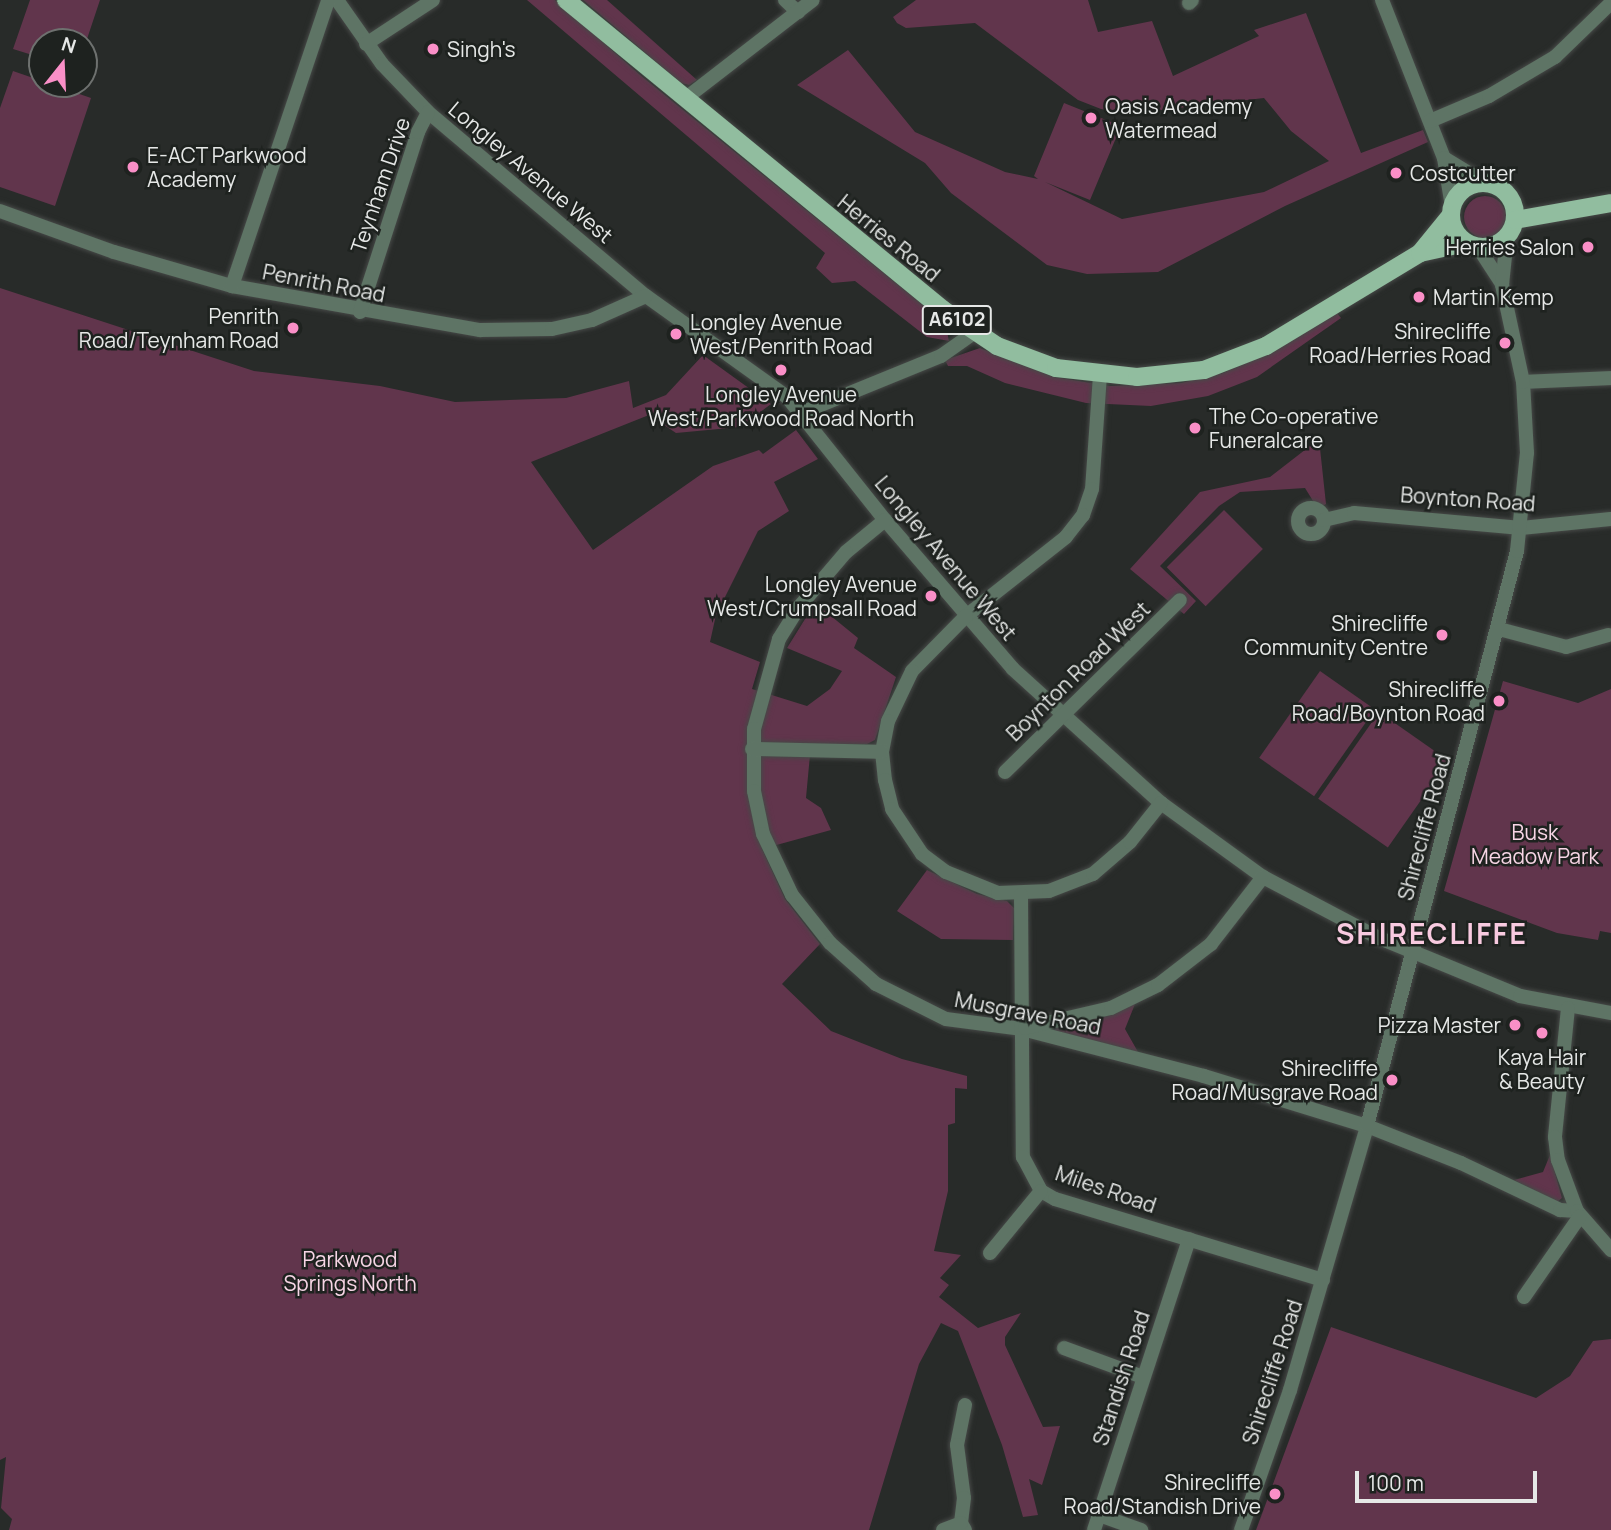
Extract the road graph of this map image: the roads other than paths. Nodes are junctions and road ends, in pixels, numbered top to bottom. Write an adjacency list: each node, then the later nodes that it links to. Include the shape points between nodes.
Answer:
1 (328, 0): 26 (street)
2 (337, 0): 10 (street, Longley Avenue West)
3 (433, 0): 10 (street)
4 (566, 0): 11 (main road, Herries Road / A6102)
5 (785, 0): 9 (street)
6 (813, 0): 9 (street)
7 (1382, 0): 13 (street)
8 (1611, 3): 13 (street, via 1555,57 1489,96)
9 (798, 12): 11 (street)
10 (366, 44): 12 (street, Longley Avenue West)
11 (686, 98): 29 (main road, Herries Road / A6102, via 883,263)
12 (428, 112): 27 (street, Longley Avenue West); 28 (street, Teynham Drive)
13 (1430, 121): 14 (street)
14 (1444, 158): 15 (street); 20 (street)
15 (1487, 184): 16 (main road); 20 (main road, A6102, via 1469,187)
16 (1508, 195): 18 (main road); 21 (main road)
17 (1611, 203): 18 (main road)
18 (1550, 210): 21 (main road)
19 (0, 211): 26 (street, Penrith Road, via 114,252)
20 (1452, 211): 23 (main road, via 1456,233); 24 (main road, A6102)
21 (1515, 220): 22 (main road)
22 (1507, 237): 23 (main road, A6102, via 1498,244); 25 (street, Shirecliffe Road)
23 (1472, 245): 24 (main road, A6102); 25 (street, Shirecliffe Road)
24 (1420, 253): 30 (main road, Herries Road / A6102, via 1266,346 1232,360 1171,375)
25 (1502, 285): 32 (street, Shirecliffe Road)
26 (232, 286): 28 (street, Penrith Road)
27 (646, 296): 28 (street, Penrith Road, via 592,320 517,332); 33 (street, Longley Avenue West, via 771,385)
28 (360, 312)
29 (975, 332): 30 (main road, Herries Road / A6102, via 1022,358); 33 (street, via 941,356)
30 (1100, 375): 39 (street, via 1092,489 1083,515 1066,537)
31 (1611, 378): 32 (street)
32 (1523, 382): 37 (street, Shirecliffe Road, via 1527,453)
33 (802, 413): 35 (street, Longley Avenue West)
34 (1611, 519): 37 (street, Boynton Road)
35 (884, 520): 39 (street, Longley Avenue West); 43 (street, Musgrave Road, via 820,578 779,639 758,701)
36 (1324, 520): 37 (street, Boynton Road, via 1353,513)
37 (1521, 528): 40 (street, Shirecliffe Road)
38 (1180, 600): 42 (street, Boynton Road West)
39 (966, 616): 42 (street, Longley Avenue West); 44 (street, via 912,671 888,721)
40 (1499, 629): 41 (street, via 1566,647); 49 (street, Shirecliffe Road)
41 (1608, 635)
42 (1061, 717): 45 (street, Boynton Road West); 46 (street, Longley Avenue West)
43 (752, 749): 44 (street); 53 (street, Musgrave Road, via 763,834 792,895 830,943 901,1000 946,1019)
44 (882, 752): 48 (street, via 892,809 922,855 973,886)
45 (1005, 772)
46 (1161, 803): 47 (street, Longley Avenue West); 48 (street, via 1130,842 1093,874 1049,891)
47 (1263, 877): 49 (street, Longley Avenue West); 52 (street, via 1229,925 1188,964 1133,999)
48 (1021, 895): 53 (street, Miles Road)
49 (1412, 954): 50 (street, Longley Avenue West, via 1477,981); 55 (street, Shirecliffe Road)
50 (1568, 1008): 51 (street, Longley Avenue West); 57 (street, via 1555,1137 1558,1160)
51 (1611, 1013)
52 (1082, 1016): 53 (street); 54 (street)
53 (1022, 1029): 54 (street, Musgrave Road); 56 (street, Miles Road, via 1023,1157)
54 (1083, 1044): 55 (street, Musgrave Road)
55 (1367, 1126): 57 (street, Musgrave Road, via 1560,1210); 61 (street, Shirecliffe Road)
56 (1041, 1191): 58 (street, Miles Road); 60 (street)
57 (1579, 1214): 59 (street); 62 (street)
58 (1189, 1239): 61 (street, Miles Road); 64 (street, Standish Road)
59 (1611, 1250)
60 (990, 1253)
61 (1324, 1280): 71 (street, Shirecliffe Road)
62 (1524, 1297)
63 (1063, 1348): 64 (street)
64 (1143, 1377): 66 (street, Standish Road)
65 (965, 1405): 67 (street, via 957,1445)
66 (1099, 1515): 69 (street, Standish Road); 70 (street)
67 (963, 1527): 68 (street)
68 (943, 1530)
69 (1094, 1530)
70 (1141, 1530)
71 (1241, 1530)

